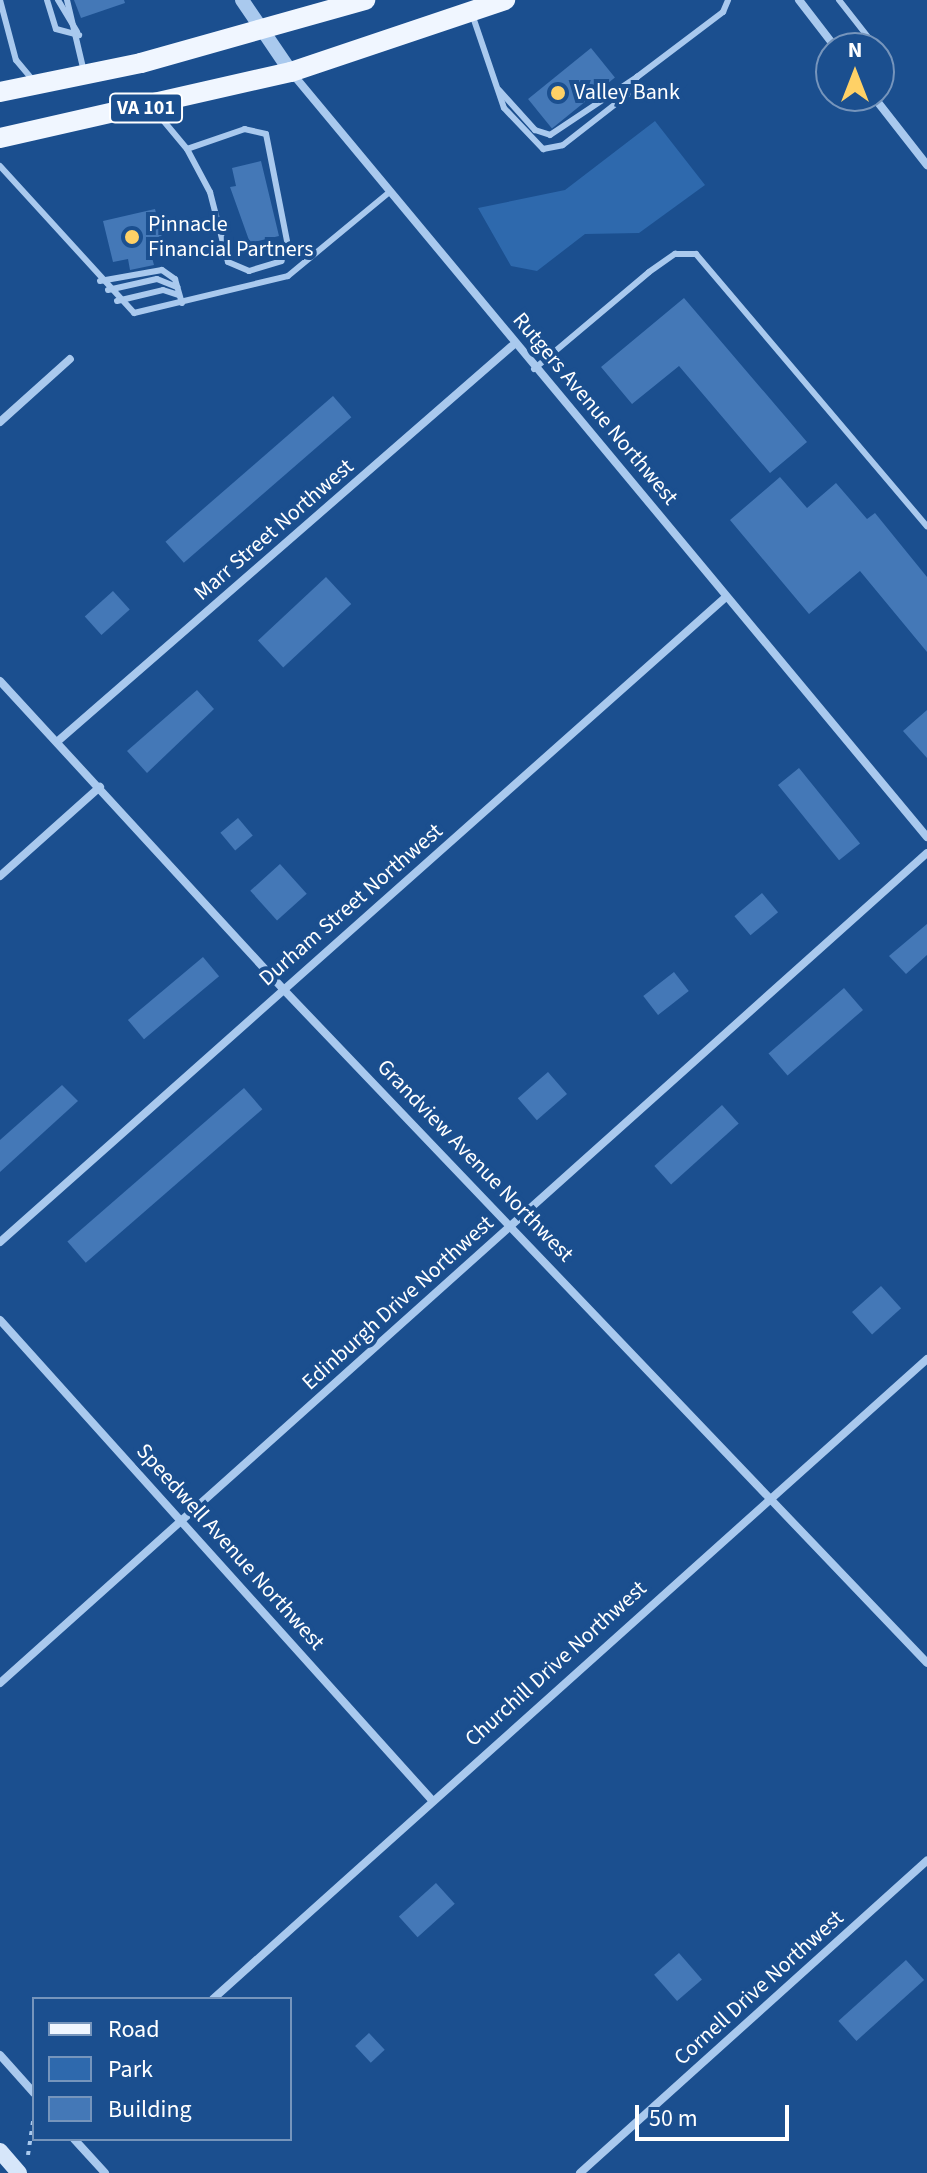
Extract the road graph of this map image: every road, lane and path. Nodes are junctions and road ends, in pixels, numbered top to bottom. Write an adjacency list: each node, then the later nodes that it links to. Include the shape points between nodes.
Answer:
1 (0, 0): 16 (lane)
2 (47, 0): 15 (lane, via 56,29)
3 (58, 0): 15 (lane)
4 (67, 0): 15 (lane)
5 (242, 0): 12 (street, Rutgers Avenue Northwest)
6 (365, 0): 12 (main road, VA 101)
7 (505, 0): 11 (main road, VA 101)
8 (728, 0): 20 (lane, via 723,12)
9 (799, 0): 13 (street)
10 (839, 0): 14 (lane)
11 (472, 13): 18 (main road, VA 101); 22 (lane)
12 (262, 31): 18 (street, Rutgers Avenue Northwest); 19 (main road, VA 101)
13 (824, 32)
14 (864, 32)
15 (79, 35): 19 (lane)
16 (11, 42): 17 (lane); 21 (lane)
17 (0, 44)
18 (291, 72): 24 (main road, VA 101); 30 (street, Rutgers Avenue Northwest)
19 (85, 76): 21 (main road, VA 101)
20 (637, 77): 22 (lane, via 550,135 535,130); 22 (lane, via 627,95 553,149 530,141)
21 (36, 85): 23 (main road, VA 101)
22 (497, 88)
23 (0, 92)
24 (152, 107): 26 (main road, VA 101); 27 (lane)
25 (886, 112): 28 (street)
26 (0, 138)
27 (187, 149): 27 (lane, via 210,192 228,262 249,271 281,261 288,246 266,134 245,129)
28 (927, 165)
29 (0, 166): 31 (lane)
30 (387, 194): 34 (lane, via 288,276); 36 (street, Rutgers Avenue Northwest)
31 (100, 281): 32 (lane, via 154,269); 33 (lane)
32 (178, 287): 33 (lane, via 157,279); 34 (lane)
33 (108, 290): 35 (lane)
34 (181, 299): 35 (lane, via 163,290); 35 (lane, via 134,313)
35 (117, 301)
36 (513, 345): 38 (street, Rutgers Avenue Northwest); 43 (street, Marr Street Northwest)
37 (70, 359): 39 (street)
38 (534, 369): 40 (lane, via 675,254 696,254); 41 (street, Rutgers Avenue Northwest)
39 (0, 422)
40 (927, 526)
41 (726, 597): 45 (street, Rutgers Avenue Northwest); 48 (street, Durham Street Northwest)
42 (0, 681): 43 (street, Grandview Avenue Northwest)
43 (58, 741): 44 (street, Grandview Avenue Northwest)
44 (100, 787): 47 (street); 48 (street, Grandview Avenue Northwest)
45 (927, 837)
46 (927, 853): 49 (street, Edinburgh Drive Northwest)
47 (0, 876)
48 (283, 989): 49 (street, Grandview Avenue Northwest); 50 (street, Durham Street Northwest)
49 (513, 1224): 53 (street, Grandview Avenue Northwest); 54 (street, Edinburgh Drive Northwest)
50 (0, 1242)
51 (0, 1320): 54 (street, Speedwell Avenue Northwest)
52 (927, 1359): 53 (street, Churchill Drive Northwest)
53 (767, 1501): 55 (street, Grandview Avenue Northwest); 57 (street, Churchill Drive Northwest)
54 (183, 1519): 56 (street, Edinburgh Drive Northwest); 57 (street, Speedwell Avenue Northwest)
55 (927, 1663)
56 (0, 1683)
57 (431, 1799): 59 (street, Churchill Drive Northwest)
58 (927, 1861): 67 (street, Cornell Drive Northwest)
59 (215, 1997)
60 (0, 2055): 61 (street)
61 (32, 2091)
62 (32, 2129): 65 (path, via 28,2156)
63 (76, 2141): 66 (street)
64 (0, 2151): 65 (main road)
65 (17, 2170)
66 (105, 2173)
67 (580, 2173)

